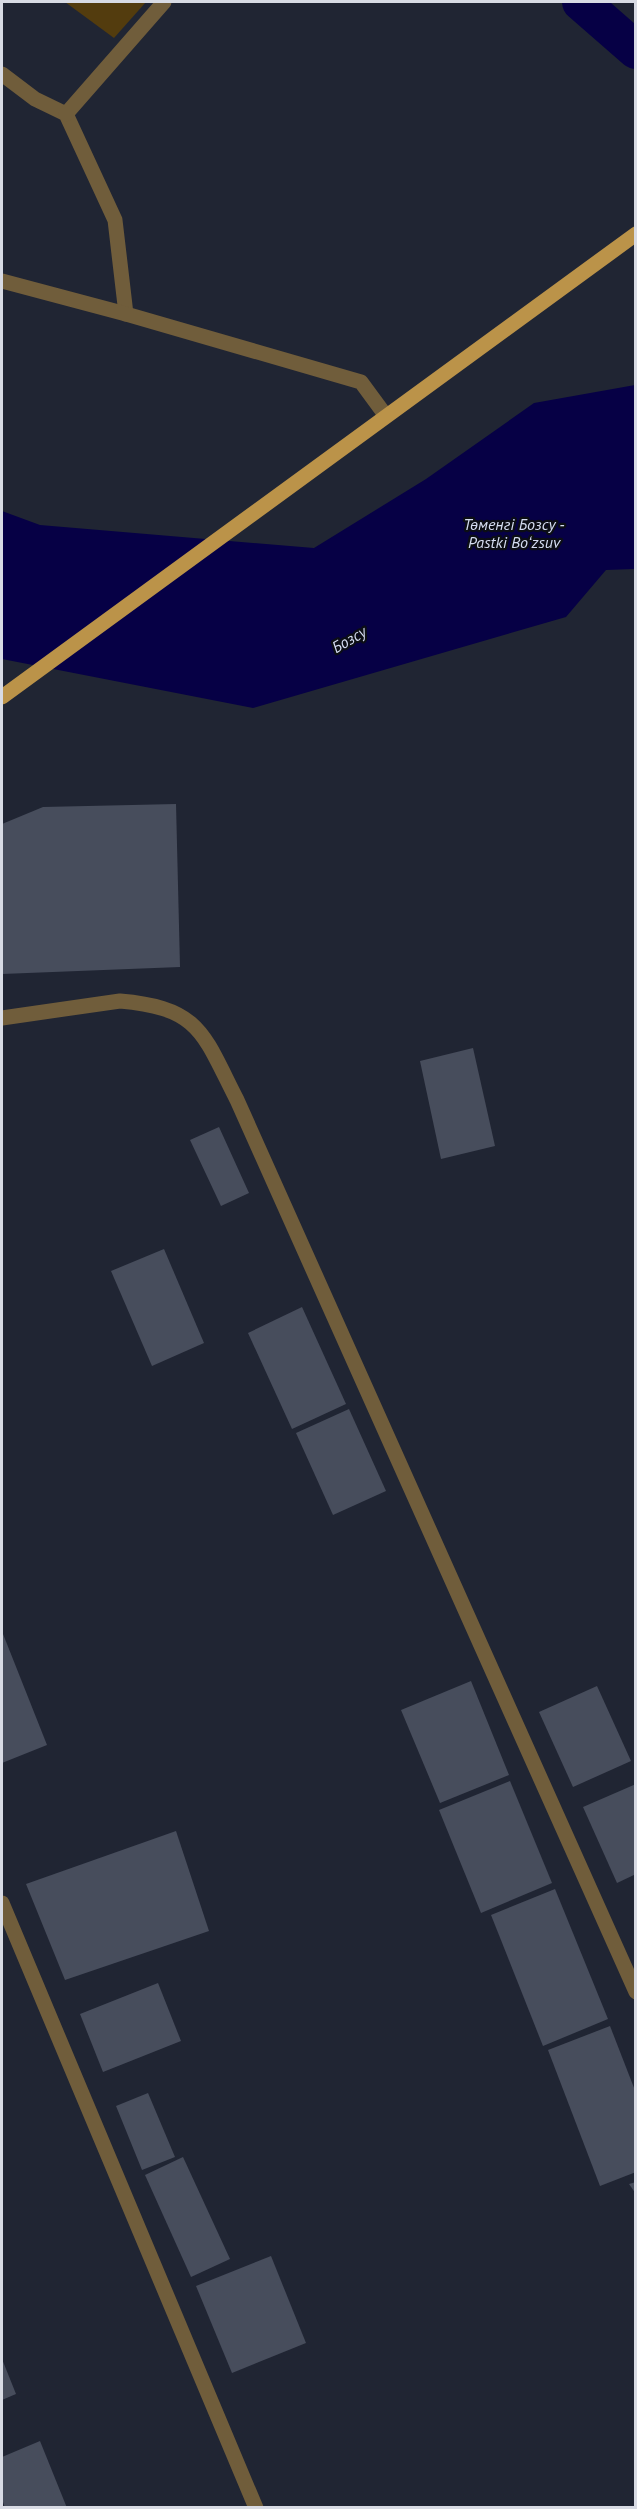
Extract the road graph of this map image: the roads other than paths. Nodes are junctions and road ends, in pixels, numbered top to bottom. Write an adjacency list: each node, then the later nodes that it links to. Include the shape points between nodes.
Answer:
1 (164, 2): 3 (street)
2 (2, 74): 3 (street, via 35,99)
3 (66, 114): 6 (street, via 115,219)
4 (635, 234): 7 (main road)
5 (2, 281): 6 (street)
6 (126, 315): 7 (street, via 361,382)
7 (386, 416): 8 (main road)
8 (2, 697)
9 (2, 1018): 11 (street, via 120,1001 138,1003 182,1015 207,1041 242,1110)
10 (2, 1903): 12 (street)
11 (636, 1992)
12 (256, 2508)

